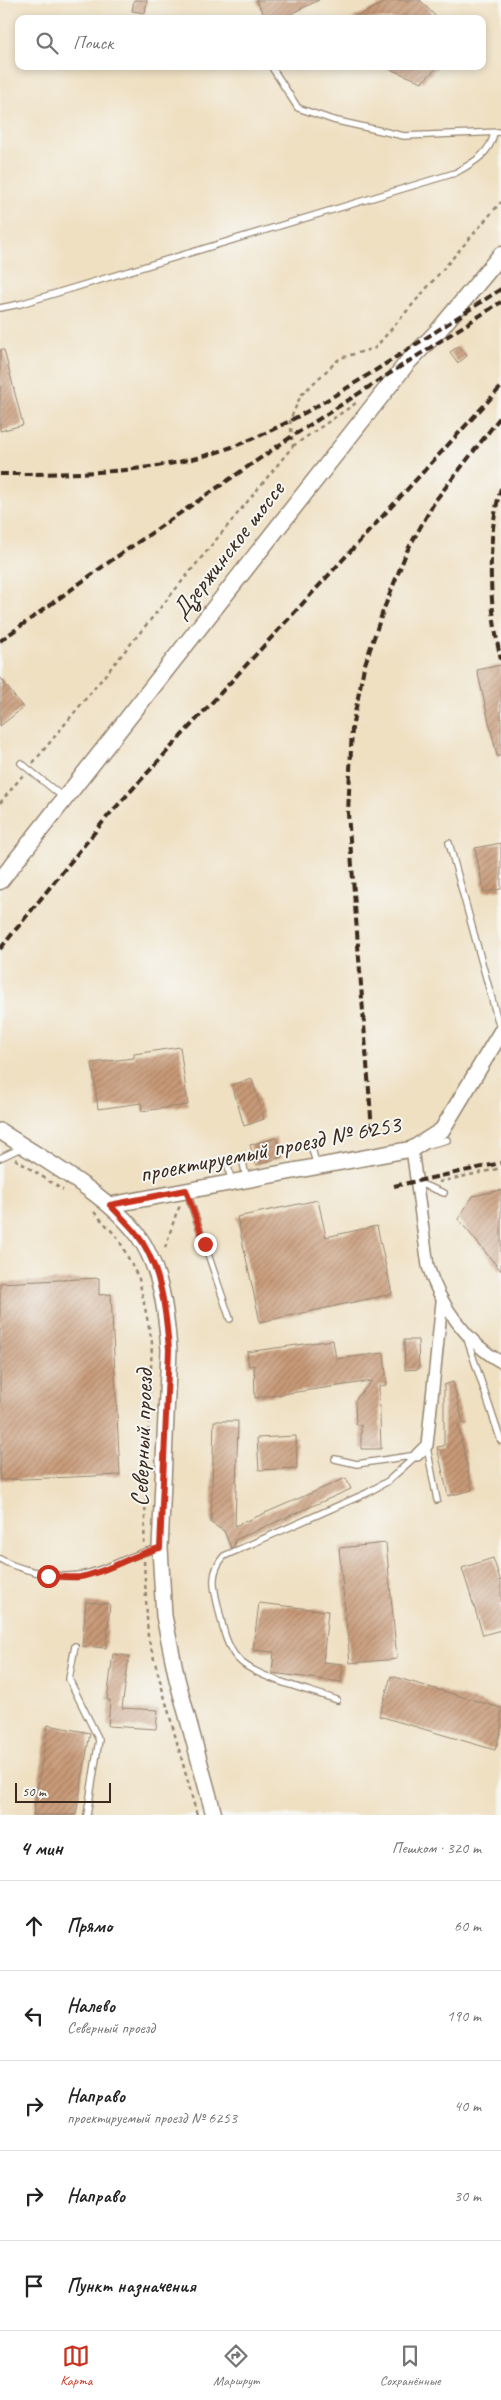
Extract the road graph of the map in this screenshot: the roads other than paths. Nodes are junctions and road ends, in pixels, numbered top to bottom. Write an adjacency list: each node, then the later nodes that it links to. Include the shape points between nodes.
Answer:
1 (274, 70): 2 (lane, via 298,108 334,120 404,136)
2 (498, 132): 4 (lane, via 480,158 455,173 30,302)
3 (501, 255): 6 (main road, Дзержинское шоссе, via 407,363)
4 (0, 308)
5 (21, 762): 6 (lane)
6 (65, 799): 8 (main road, Дзержинское шоссе)
7 (449, 843): 10 (lane)
8 (0, 881)
9 (501, 1006): 10 (lane)
10 (496, 1014): 11 (lane)
11 (501, 1032): 16 (street, проектируемый проезд № 6253, via 442,1130)
12 (0, 1131): 14 (street, Северный проезд)
13 (447, 1140): 16 (lane)
14 (23, 1146): 17 (lane); 26 (street, Северный проезд)
15 (312, 1148): 20 (lane)
16 (412, 1148): 20 (street, проектируемый проезд № 6253); 23 (street)
17 (0, 1158)
18 (243, 1162): 21 (lane)
19 (228, 1165): 22 (lane)
20 (317, 1166): 21 (street, проектируемый проезд № 6253)
21 (246, 1178): 22 (street, проектируемый проезд № 6253)
22 (231, 1181): 24 (street, проектируемый проезд № 6253)
23 (420, 1183): 25 (lane); 27 (street, via 428,1266)
24 (187, 1192): 26 (street, проектируемый проезд № 6253); 28 (lane)
25 (444, 1193)
26 (110, 1205): 36 (street, Северный проезд, via 137,1234 150,1258 161,1287 167,1318)
27 (442, 1302): 29 (street); 32 (street)
28 (230, 1318)
29 (464, 1329): 30 (street, via 487,1355); 31 (lane)
30 (501, 1362)
31 (501, 1441)
32 (427, 1445): 33 (street); 35 (lane)
33 (417, 1455): 34 (lane, via 357,1464); 39 (lane, via 388,1481 224,1556 215,1566 216,1597 226,1638 238,1659 270,1677)
34 (335, 1459)
35 (436, 1500)
36 (160, 1548): 37 (lane, via 78,1577 48,1576 11,1566); 41 (street, Северный проезд, via 164,1616)
37 (0, 1559)
38 (75, 1646): 40 (lane, via 70,1679 99,1740)
39 (337, 1700)
40 (87, 1815)
41 (214, 1815)

